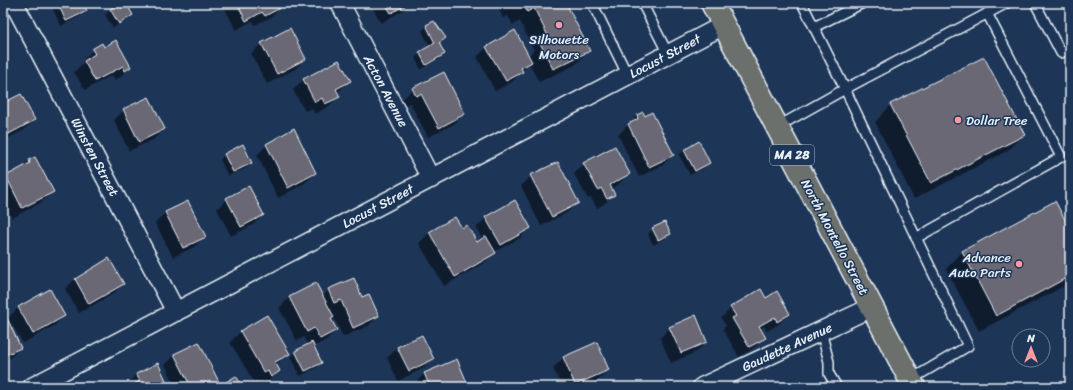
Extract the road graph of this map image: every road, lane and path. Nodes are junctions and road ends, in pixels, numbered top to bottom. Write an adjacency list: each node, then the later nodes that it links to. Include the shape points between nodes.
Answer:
1 (14, 3): 21 (street, Winsten Street)
2 (340, 3): 18 (street, Acton Avenue)
3 (592, 3): 15 (lane)
4 (642, 3): 14 (lane)
5 (712, 3): 11 (main road, North Montello Street / MA 28)
6 (802, 3): 12 (lane)
7 (863, 3): 12 (lane)
8 (1007, 3): 10 (lane)
9 (1035, 3): 13 (lane, via 1061,53)
10 (986, 13): 16 (lane); 19 (lane, via 1061,157)
11 (724, 25): 14 (street, Locust Street); 17 (main road, North Montello Street / MA 28)
12 (814, 27): 16 (lane)
13 (1070, 49)
14 (668, 54): 15 (street, Locust Street)
15 (628, 76): 18 (street, Locust Street)
16 (845, 89): 17 (lane); 19 (lane)
17 (777, 127): 20 (main road, North Montello Street / MA 28)
18 (431, 178): 21 (street, Locust Street)
19 (916, 238): 23 (lane, via 968,346)
20 (872, 307): 22 (street, Gaudette Avenue); 23 (main road, North Montello Street / MA 28)
21 (176, 312): 24 (street, Locust Street)
22 (821, 331): 25 (street, Gaudette Avenue); 26 (lane, via 829,362 829,374)
23 (912, 383)
24 (32, 387)
25 (702, 387)
26 (836, 387)

